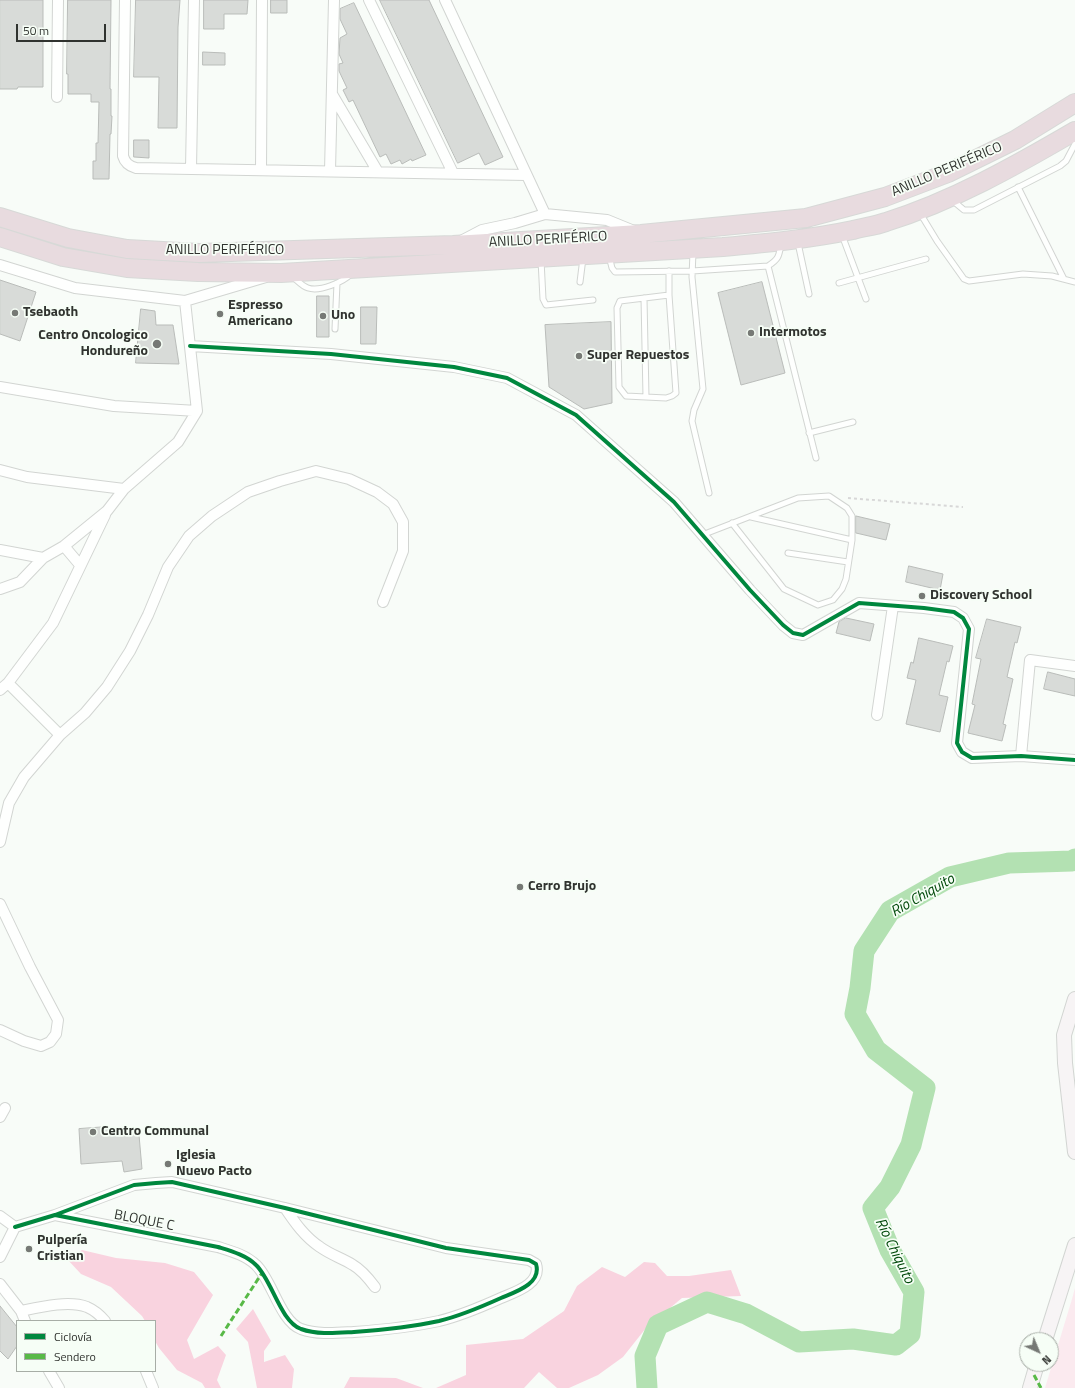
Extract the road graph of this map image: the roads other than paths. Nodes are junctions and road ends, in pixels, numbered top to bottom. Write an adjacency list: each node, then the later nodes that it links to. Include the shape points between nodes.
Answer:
1 (58, 0): 9 (street)
2 (125, 0): 13 (street, via 124,160 136,168)
3 (194, 0): 13 (street)
4 (262, 0): 14 (street)
5 (334, 0): 8 (street)
6 (369, 0): 17 (street)
7 (445, 0): 18 (street)
8 (332, 94): 15 (street); 16 (street)
9 (57, 97)
10 (1075, 104): 25 (highway, ANILLO PERIFÉRICO, via 1002,147 948,173 886,197 806,218)
11 (1075, 131): 20 (highway, ANILLO PERIFÉRICO, via 1019,164)
12 (1075, 144): 19 (lane, via 1066,161 1060,166)
13 (190, 169): 14 (street)
14 (261, 170): 15 (street)
15 (330, 171): 16 (street)
16 (378, 172): 17 (street)
17 (453, 173): 18 (street)
18 (526, 175): 22 (street)
19 (1018, 187): 20 (lane, via 974,210 964,210); 41 (lane)
20 (950, 198): 21 (highway, ANILLO PERIFÉRICO)
21 (919, 210): 24 (highway, ANILLO PERIFÉRICO, via 885,222); 41 (lane, via 964,279 970,281 1023,274)
22 (545, 214): 25 (street, via 607,220); 28 (street, via 482,230)
23 (0, 217): 28 (highway, ANILLO PERIFÉRICO, via 68,238 127,249 198,253)
24 (841, 232): 27 (highway, ANILLO PERIFÉRICO); 40 (lane)
25 (641, 234): 28 (highway, ANILLO PERIFÉRICO)
26 (0, 236): 39 (highway, ANILLO PERIFÉRICO, via 63,257 127,268 198,272)
27 (790, 241): 29 (highway, ANILLO PERIFÉRICO); 35 (lane, via 776,261); 46 (lane)
28 (453, 245)
29 (694, 249): 30 (highway, ANILLO PERIFÉRICO); 38 (lane)
30 (609, 253): 31 (highway, ANILLO PERIFÉRICO); 37 (lane, via 615,272)
31 (583, 255): 32 (highway, ANILLO PERIFÉRICO); 42 (lane)
32 (541, 257): 36 (highway, ANILLO PERIFÉRICO); 50 (lane, via 543,299 546,305)
33 (926, 260): 40 (lane)
34 (0, 265): 51 (street, via 75,288)
35 (768, 266): 38 (lane); 58 (lane)
36 (356, 268): 39 (highway, ANILLO PERIFÉRICO); 44 (lane, via 347,278)
37 (669, 271): 38 (lane); 47 (lane)
38 (692, 271): 62 (lane, via 703,389 692,421)
39 (285, 272): 44 (lane, via 306,288 319,289); 51 (street)
40 (859, 279): 45 (lane); 49 (lane)
41 (1064, 279): 43 (lane)
42 (580, 282)
43 (1075, 282)
44 (337, 283): 52 (lane)
45 (839, 283)
46 (809, 294)
47 (669, 295): 48 (lane); 55 (lane, via 676,393 666,398)
48 (644, 298): 55 (lane); 55 (lane, via 620,301 618,304 618,386 626,396)
49 (866, 299)
50 (592, 300)
51 (184, 301): 53 (street)
52 (335, 329)
53 (190, 346): 56 (street); 66 (street, via 331,354 454,366 507,378 576,415 674,502)
54 (0, 387): 56 (street, via 114,406)
55 (646, 397)
56 (197, 411): 61 (street, via 178,442)
57 (853, 422): 58 (lane)
58 (809, 433): 59 (lane)
59 (816, 458)
60 (0, 470): 61 (street, via 27,477)
61 (124, 489): 63 (street)
62 (709, 492)
63 (107, 511): 68 (street); 73 (street)
64 (751, 517): 65 (lane); 67 (lane); 67 (lane, via 798,498 828,496 847,508 852,516)
65 (732, 523): 66 (lane); 72 (lane, via 784,590 818,605 833,600 842,589)
66 (701, 535): 76 (street, via 793,633 803,635 859,603)
67 (852, 540): 72 (lane)
68 (64, 546): 71 (street); 73 (street)
69 (0, 550): 71 (street)
70 (788, 553): 72 (lane)
71 (43, 558): 74 (street, via 20,582)
72 (848, 562)
73 (80, 565): 78 (street, via 53,623)
74 (0, 589)
75 (383, 602): 80 (street, via 403,551 403,522 393,504 377,492 349,479 316,471 248,492 212,516 189,536 168,567 130,651 107,687 85,713)
76 (893, 606): 79 (street); 81 (street, via 954,612 963,618 969,629 957,743 962,752 972,758)
77 (1075, 666): 81 (street, via 1030,660)
78 (4, 686): 80 (street)
79 (877, 715)
80 (60, 735): 83 (street, via 24,777 9,803)
81 (1020, 756): 82 (street)
82 (1075, 760)
83 (0, 842)
84 (0, 904): 86 (street, via 58,1020 56,1034 50,1042 41,1046 24,1042)
85 (1075, 999): 89 (main road, via 1064,1035)
86 (0, 1030)
87 (5, 1108): 88 (street)
88 (0, 1117)
89 (1075, 1152)
90 (285, 1208): 91 (street, via 172,1182 134,1185); 91 (street, BLOQUE C, via 446,1248 529,1260 536,1264 538,1271 522,1289 469,1312 439,1321 372,1331 326,1334 298,1328 287,1318 256,1265 238,1253); 97 (street, via 307,1237 335,1257 354,1265)
91 (55, 1215): 93 (street, BLOQUE C)
92 (0, 1216): 93 (street)
93 (15, 1227): 95 (street)
94 (1075, 1245): 101 (main road)
95 (0, 1257)
96 (0, 1284): 98 (street)
97 (375, 1287)
98 (21, 1311): 99 (street); 100 (street, via 73,1304 98,1313)
99 (25, 1320)
100 (104, 1320)
101 (1048, 1332)
102 (51, 1372): 105 (street)
103 (146, 1372): 106 (street)
104 (1035, 1372): 107 (main road)
105 (59, 1388)
106 (153, 1388)
107 (1030, 1388)

